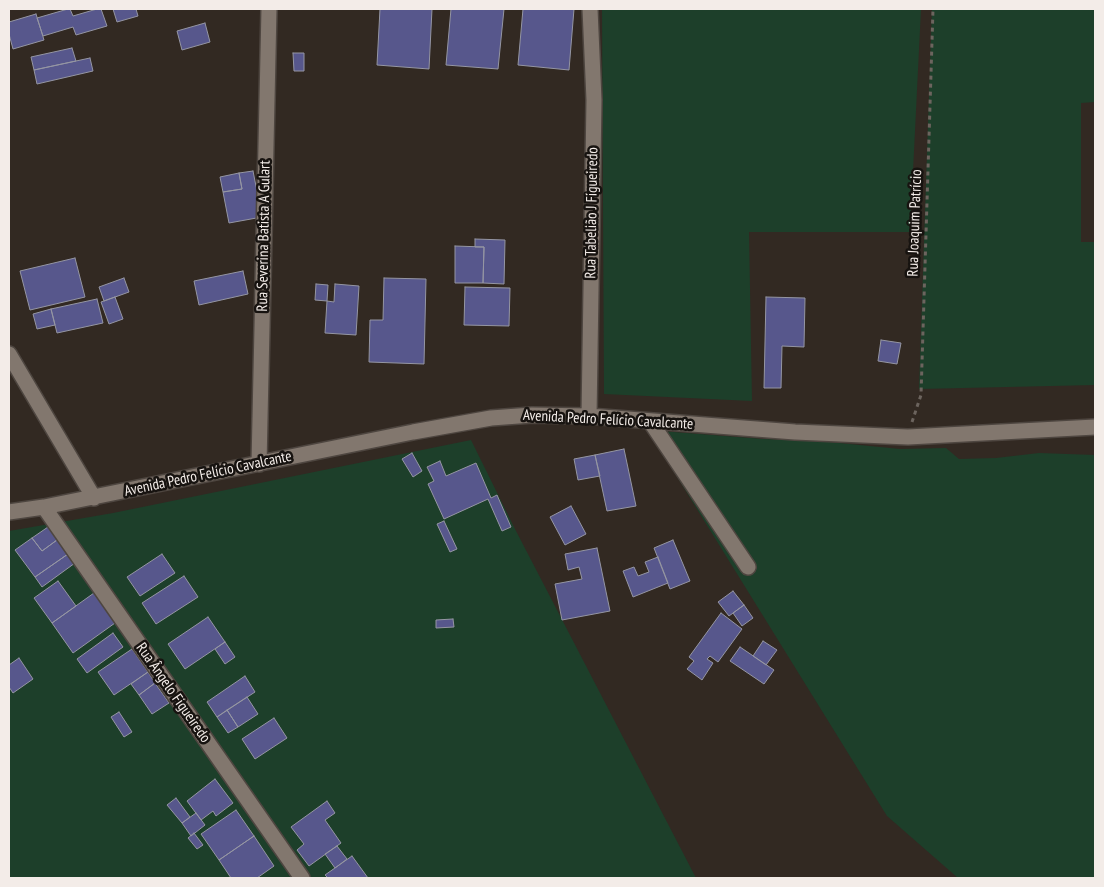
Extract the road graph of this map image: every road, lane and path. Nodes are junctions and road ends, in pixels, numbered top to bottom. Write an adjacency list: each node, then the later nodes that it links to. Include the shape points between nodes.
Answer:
1 (269, 9): 9 (street, Rua Severina Batista A Gulart)
2 (590, 9): 5 (street, Rua Tabelião J Figueiredo, via 594,100)
3 (933, 9): 8 (path, Rua Joaquim Patrício, via 921,395)
4 (9, 354): 10 (street)
5 (589, 416): 6 (street, Avenida Pedro Felício Cavalcante); 9 (street, Avenida Pedro Felício Cavalcante, via 491,418)
6 (650, 421): 8 (street, Avenida Pedro Felício Cavalcante); 13 (street)
7 (1095, 427): 8 (street, Avenida Pedro Felício Cavalcante)
8 (908, 437)
9 (259, 464): 10 (street, Avenida Pedro Felício Cavalcante)
10 (94, 498): 11 (street, Avenida Pedro Felício Cavalcante)
11 (44, 507): 12 (street, Avenida Pedro Felício Cavalcante); 14 (street, Rua Ângelo Figueiredo)
12 (9, 512)
13 (748, 567)
14 (302, 878)

